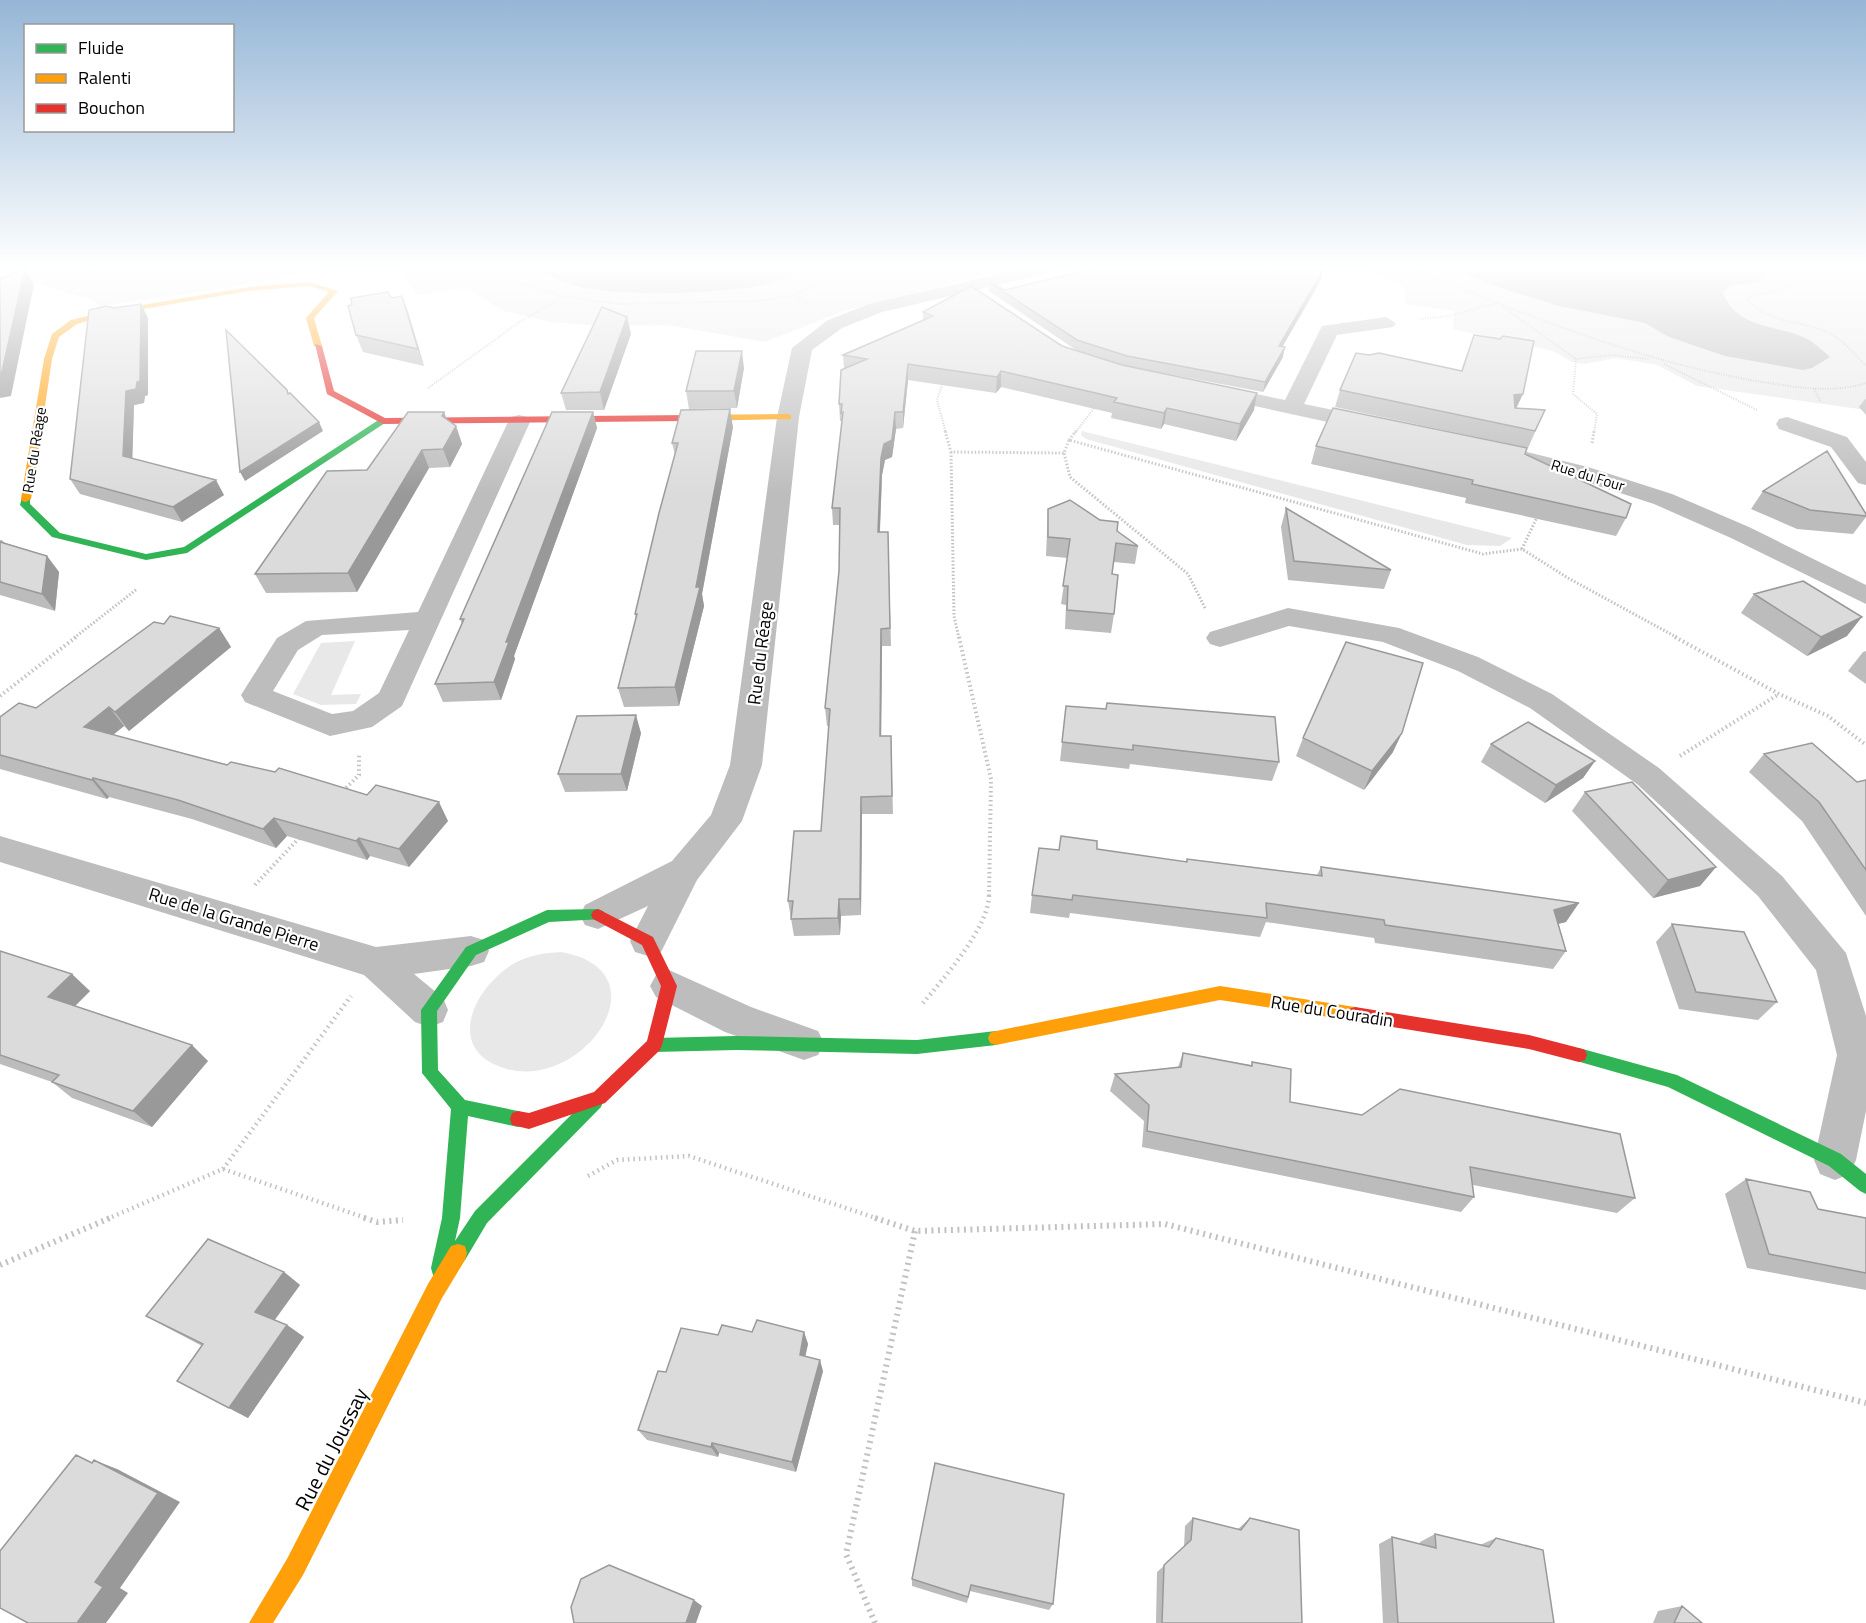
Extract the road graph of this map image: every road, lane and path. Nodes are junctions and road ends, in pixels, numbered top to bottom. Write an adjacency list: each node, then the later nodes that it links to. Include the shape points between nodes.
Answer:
1 (53, 344): 29 (street, Rue du Réage, via 24,505 56,535 146,557)
2 (317, 344): 18 (street, Rue du Réage, via 330,392)
3 (490, 344): 18 (path)
4 (808, 344): 17 (street, Rue du Réage, via 802,348)
5 (1322, 344): 16 (street)
6 (1554, 344): 9 (path)
7 (1611, 344): 10 (path)
8 (1845, 344): 11 (path)
9 (1576, 359): 10 (path, via 1612,354); 26 (path, via 1573,394 1597,414)
10 (1657, 360): 13 (path, via 1737,379 1815,389 1850,389); 20 (path)
11 (1866, 366)
12 (943, 381): 24 (path, via 937,400)
13 (1866, 383)
14 (1190, 387): 16 (street)
15 (1095, 406): 22 (path)
16 (1292, 407): 21 (street)
17 (788, 417): 19 (street, Rue du Réage); 41 (street, Rue du Réage, via 747,765 725,821)
18 (383, 421): 19 (street, Rue du Réage); 29 (street, Rue du Réage)
19 (519, 422): 31 (street)
20 (1787, 424): 27 (street, via 1839,442)
21 (1393, 429)
22 (1069, 440): 25 (path); 28 (path, via 1483,554)
23 (1472, 446): 26 (street, Rue du Four)
24 (951, 452): 25 (path); 51 (path, via 954,615 991,779 989,905 962,955 919,1008)
25 (1064, 453): 32 (path, via 1070,477 1188,574)
26 (1574, 470): 28 (path); 30 (street, Rue du Four, via 1662,499 1727,526)
27 (1866, 478)
28 (1522, 549): 33 (path)
29 (187, 550): 34 (path)
30 (1866, 596)
31 (426, 620): 35 (street, via 392,699); 35 (street, via 316,627 287,644 256,695 330,725)
32 (1220, 638): 37 (street, via 1288,616 1389,634 1468,664 1541,701)
33 (1779, 694): 36 (path, via 1828,716); 37 (path)
34 (0, 696)
35 (361, 720): 38 (path, via 359,776)
36 (1866, 745)
37 (1648, 776): 54 (street, via 1770,886 1833,964 1857,1054)
38 (335, 800)
39 (304, 833): 43 (path)
40 (0, 849): 43 (street, Rue de la Grande Pierre)
41 (684, 871): 42 (street); 44 (street)
42 (598, 915): 44 (street); 45 (street, via 547,916)
43 (225, 916): 46 (street, Rue de la Grande Pierre)
44 (648, 941): 47 (street)
45 (471, 951): 46 (street, Rue de la Grande Pierre); 48 (street)
46 (376, 963): 48 (street); 55 (path)
47 (669, 986): 49 (street, via 739,1020); 50 (street)
48 (429, 1010): 53 (street, via 430,1072)
49 (809, 1044): 50 (street, Rue du Couradin); 51 (street, Rue du Couradin)
50 (654, 1045): 52 (street, Rue du Joussay)
51 (917, 1047): 54 (street, Rue du Couradin, via 1003,1037 1220,993 1529,1042 1671,1080)
52 (599, 1098): 53 (street, via 529,1121); 61 (street, Rue du Joussay, via 481,1217)
53 (460, 1107): 58 (street, Rue du Joussay)
54 (1835, 1160): 57 (street, Rue du Couradin)
55 (223, 1169): 58 (path, via 377,1222); 60 (path)
56 (586, 1177): 59 (path, via 617,1160 689,1156)
57 (1866, 1185)
58 (451, 1218): 61 (street, Rue du Joussay)
59 (915, 1231): 62 (path, via 1165,1224); 64 (path, via 846,1554)
60 (0, 1265)
61 (435, 1291): 63 (street, Rue du Joussay, via 296,1567)
62 (1866, 1403)
63 (260, 1623)
64 (875, 1623)

